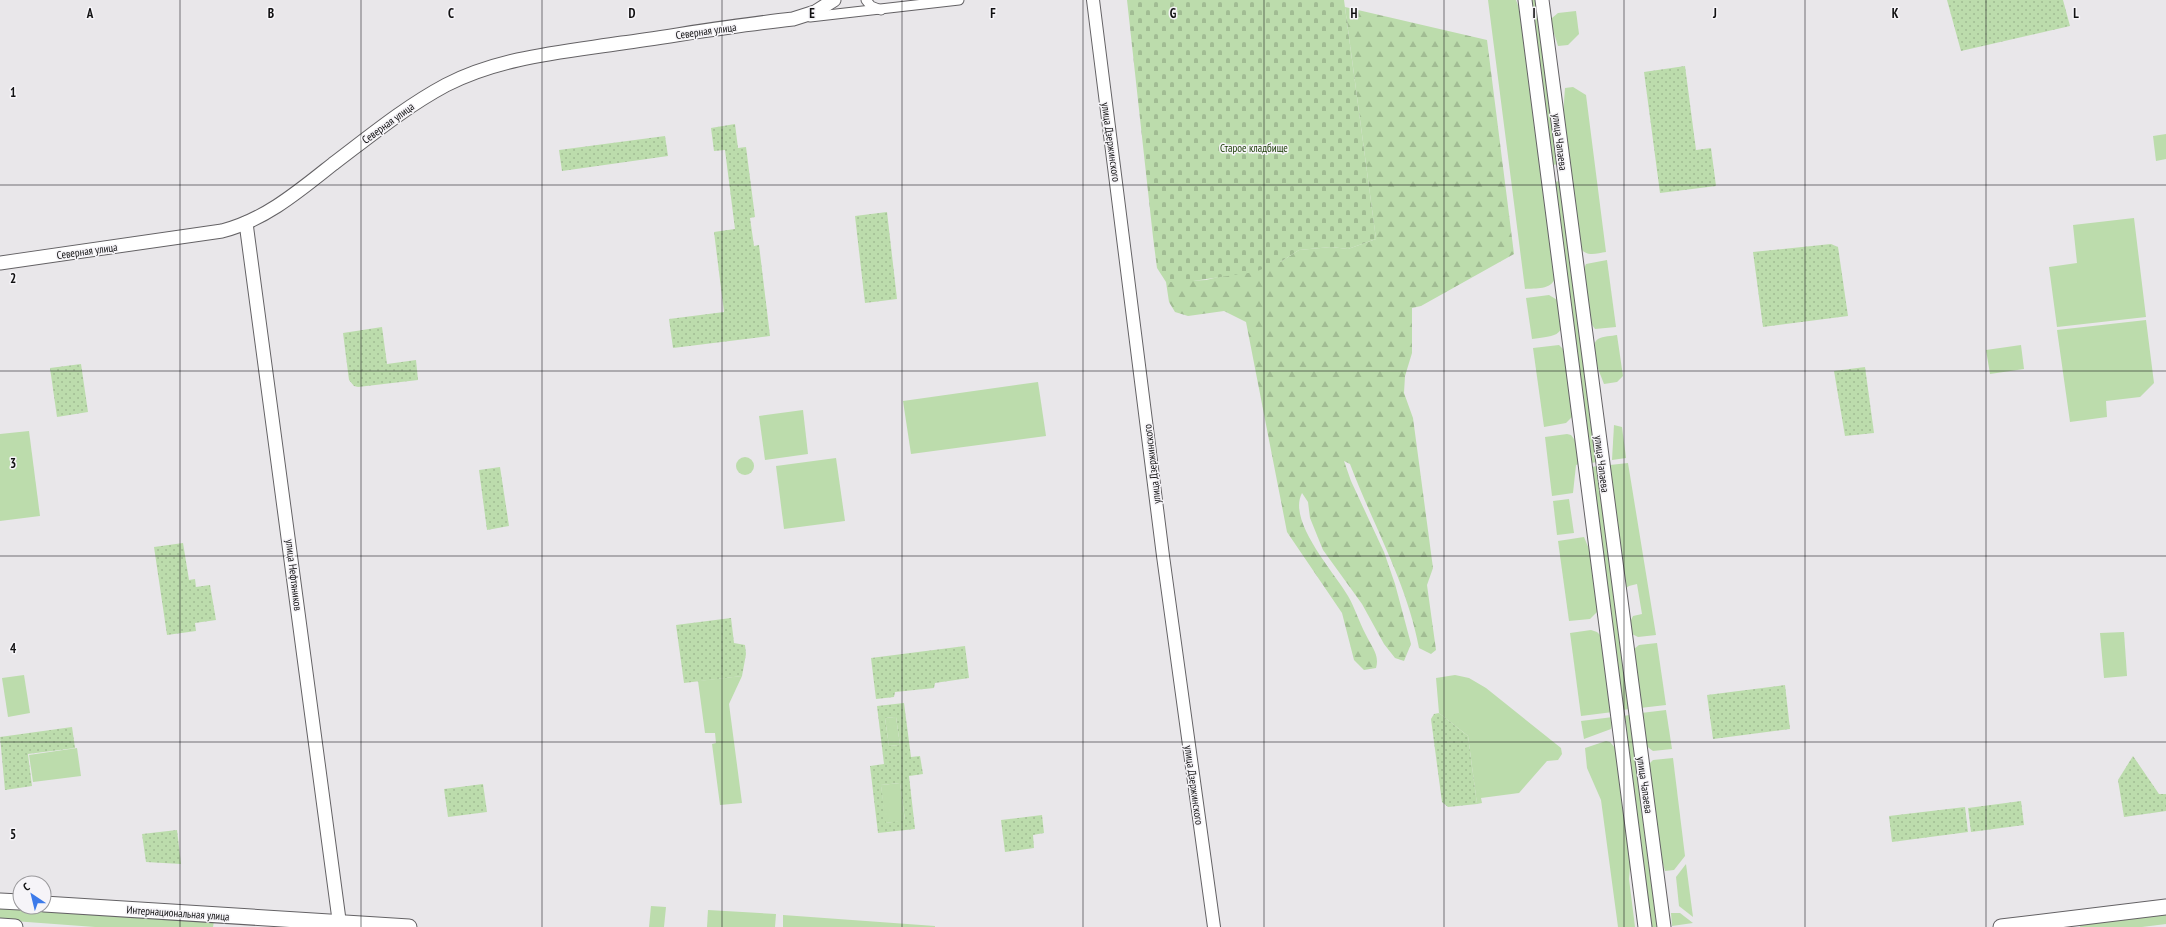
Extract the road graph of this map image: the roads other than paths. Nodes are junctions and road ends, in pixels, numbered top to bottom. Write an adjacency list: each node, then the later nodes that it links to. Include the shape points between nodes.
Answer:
1 (834, 0): 8 (main road, Северная улица, via 816,12)
2 (866, 0): 7 (street, via 871,6)
3 (959, 0): 7 (street, Северная улица)
4 (1093, 0): 22 (street, улица Дзержинского, via 1162,549)
5 (1525, 0): 10 (main road, улица Чапаева)
6 (1542, 0): 9 (main road, улица Чапаева)
7 (881, 10): 8 (street, Северная улица)
8 (793, 19): 11 (main road, Северная улица, via 543,55 490,68 448,84 414,104 301,190)
9 (1564, 172): 10 (main road); 24 (main road, улица Чапаева)
10 (1548, 175): 23 (main road, улица Чапаева)
11 (246, 224): 12 (main road, Северная улица, via 222,231); 18 (main road, улица Нефтяников)
12 (0, 263)
13 (0, 901): 14 (main road)
14 (12, 902)
15 (52, 905): 17 (main road, Интернациональная улица)
16 (2166, 907): 25 (main road)
17 (224, 921): 18 (main road, Интернациональная улица)
18 (340, 925): 21 (main road, Интернациональная улица)
19 (0, 926): 20 (main road)
20 (15, 927)
21 (409, 927)
22 (1214, 927)
23 (1645, 927)
24 (1664, 927)
25 (2001, 927)

